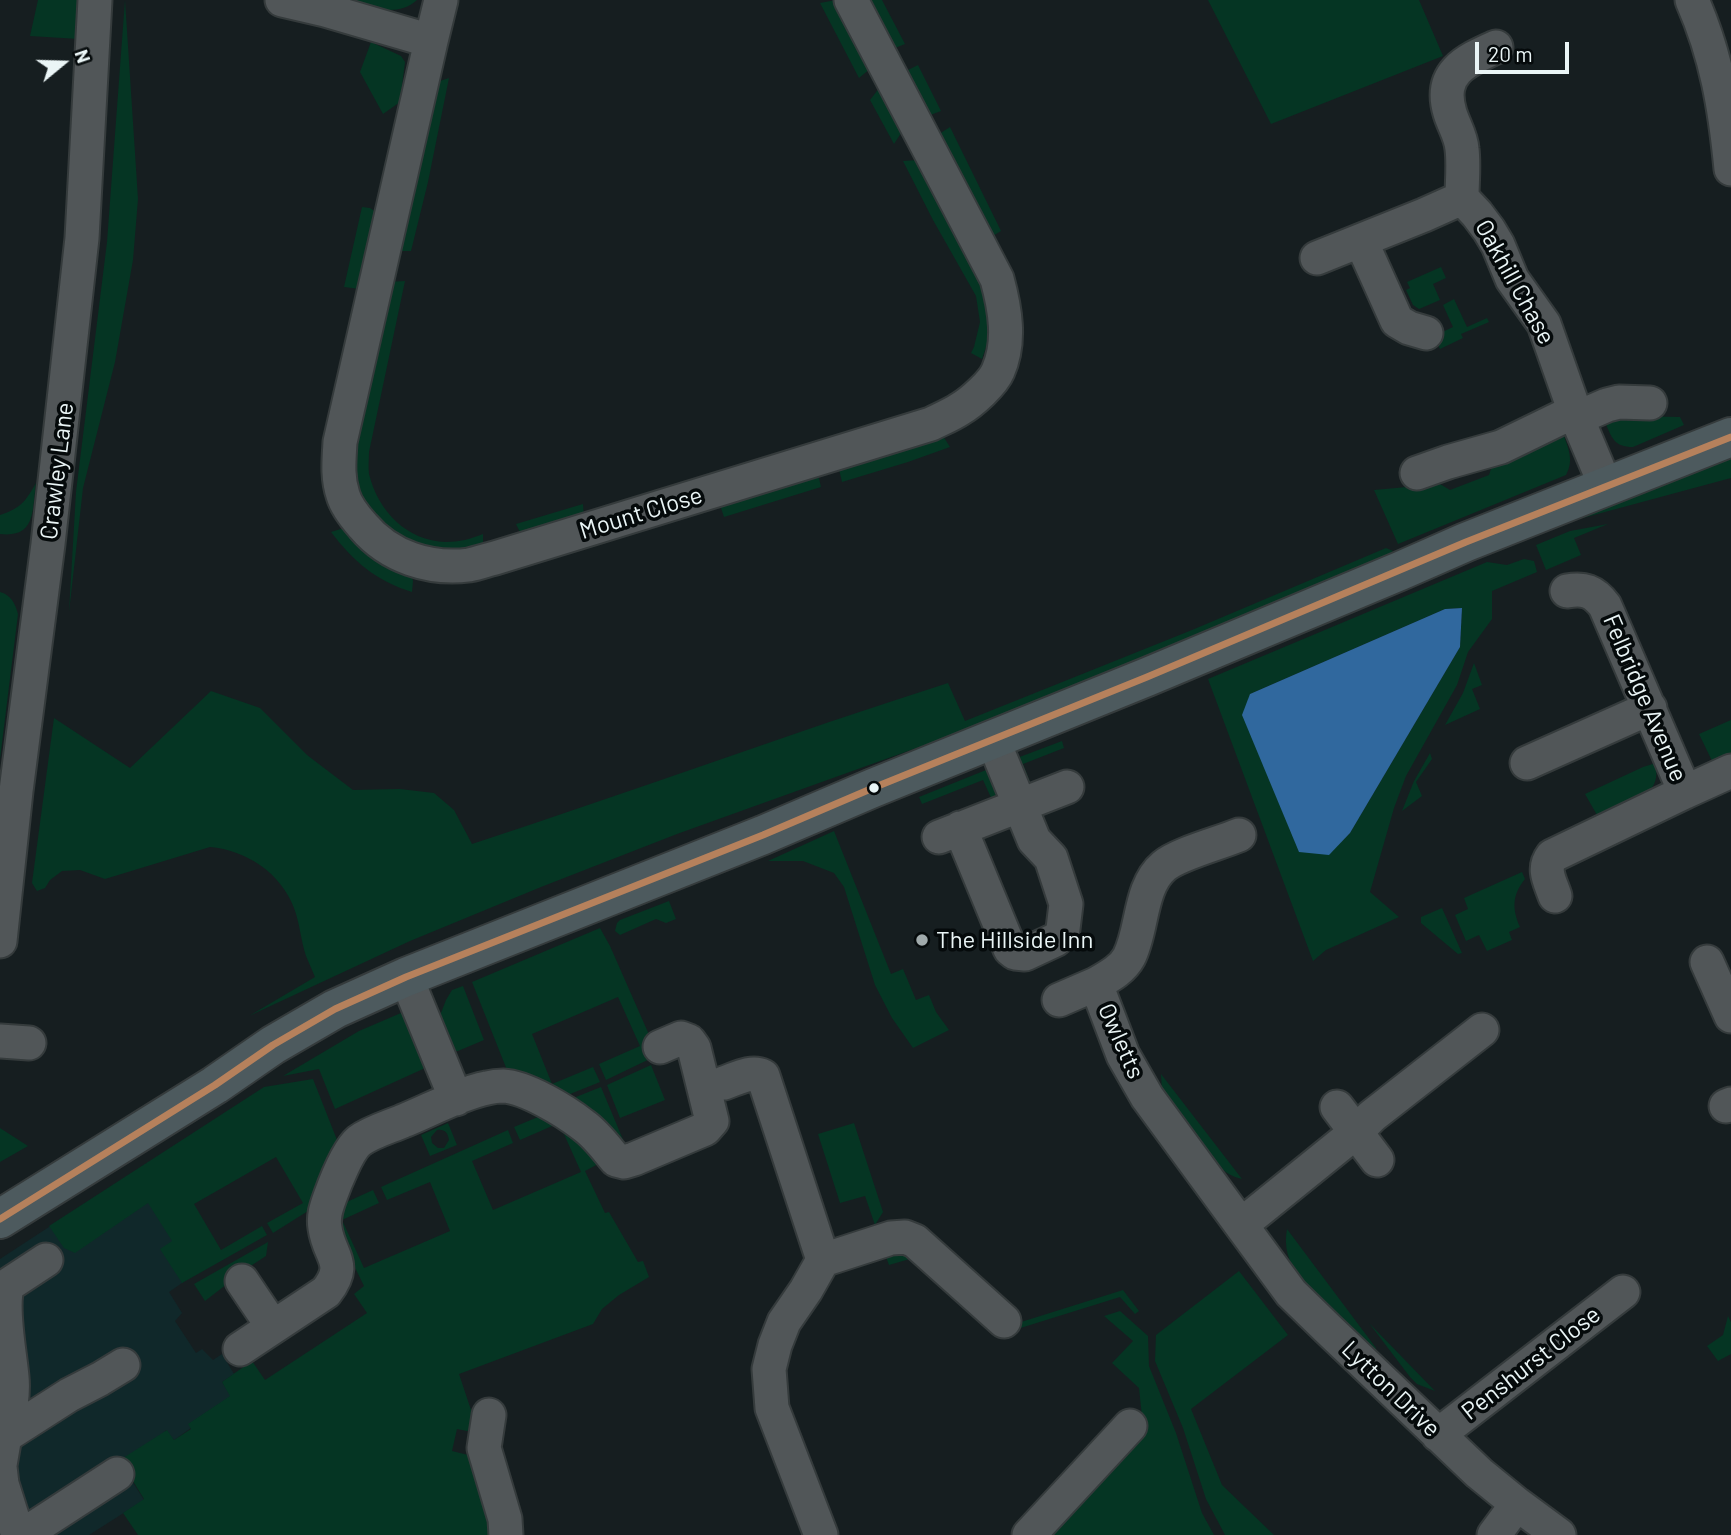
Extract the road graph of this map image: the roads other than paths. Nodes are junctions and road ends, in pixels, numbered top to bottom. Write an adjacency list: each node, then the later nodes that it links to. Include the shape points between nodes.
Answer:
1 (95, 0): 29 (street, Crawley Lane, via 82,238)
2 (282, 0): 6 (street)
3 (441, 0): 6 (street, Mount Close)
4 (851, 0): 6 (street, Mount Close, via 997,279 1006,323 998,372 962,409 931,424 471,565 426,564 384,545 354,516 343,496 338,470 340,442)
5 (1692, 0): 8 (street)
6 (431, 41)
7 (1496, 47): 10 (street, Oakhill Chase, via 1462,65 1448,86 1447,99 1462,150)
8 (1728, 111): 9 (street)
9 (1731, 169)
10 (1462, 198): 11 (street, Oakhill Chase); 15 (street, Oakhill Chase, via 1489,230 1512,279 1544,324)
11 (1361, 241): 12 (street, Oakhill Chase); 13 (street, via 1397,321)
12 (1317, 258)
13 (1426, 333)
14 (1650, 403): 15 (street, via 1619,402)
15 (1576, 414): 17 (street, via 1501,447); 18 (street, Oakhill Chase)
16 (1731, 436): 18 (main road)
17 (1417, 473)
18 (1606, 487): 21 (main road)
19 (1567, 591): 20 (street, Felbridge Avenue, via 1589,591 1605,606)
20 (1650, 708): 22 (street); 25 (street, Felbridge Avenue)
21 (993, 740): 26 (street); 31 (main road)
22 (1527, 762)
23 (1731, 771): 25 (street, Felbridge Avenue)
24 (1068, 787): 26 (street)
25 (1685, 792): 28 (street, Felbridge Avenue, via 1552,856 1546,870)
26 (1020, 806): 26 (street, via 1034,840 1051,858 1066,904 1061,935 1025,954 1010,949 949,832)
27 (1239, 835): 32 (street, Owletts, via 1162,868 1148,891 1129,957)
28 (1555, 895)
29 (0, 941)
30 (1707, 962): 34 (street)
31 (406, 977): 39 (street); 42 (main road, via 335,1009 273,1045)
32 (1096, 984): 33 (street, Owletts); 38 (street, Owletts, via 1123,1055)
33 (1059, 1000)
34 (1731, 1016)
35 (1482, 1030): 40 (street, via 1372,1116)
36 (660, 1047): 39 (street, via 681,1038 694,1048 712,1121 705,1129 624,1162 616,1160 585,1126 531,1094 504,1086)
37 (724, 1083): 45 (street, via 753,1073 763,1076)
38 (1147, 1097): 43 (street, Lytton Drive)
39 (456, 1099): 49 (street, via 374,1133 350,1152 324,1213 337,1262 334,1282)
40 (1346, 1119): 41 (street); 43 (street)
41 (1377, 1160)
42 (0, 1220)
43 (1241, 1225): 54 (street, Lytton Drive, via 1291,1293)
44 (47, 1260): 55 (street, via 4,1292 12,1395)
45 (823, 1260): 48 (street, via 905,1237); 61 (street, via 784,1322 769,1369 772,1408)
46 (242, 1281): 49 (street)
47 (1623, 1292): 54 (street, Penshurst Close)
48 (1004, 1321)
49 (273, 1327): 50 (street)
50 (240, 1349)
51 (123, 1365): 55 (street, via 69,1395)
52 (489, 1415): 60 (street, via 484,1448)
53 (1130, 1426): 58 (street)
54 (1438, 1435): 57 (street, Lytton Drive)
55 (2, 1456): 59 (street, via 2,1484)
56 (117, 1474): 59 (street)
57 (1517, 1504): 62 (street); 63 (street, Lytton Drive)
58 (1035, 1528)
59 (21, 1535)
60 (506, 1535)
61 (821, 1535)
62 (1493, 1535)
63 (1559, 1535)

